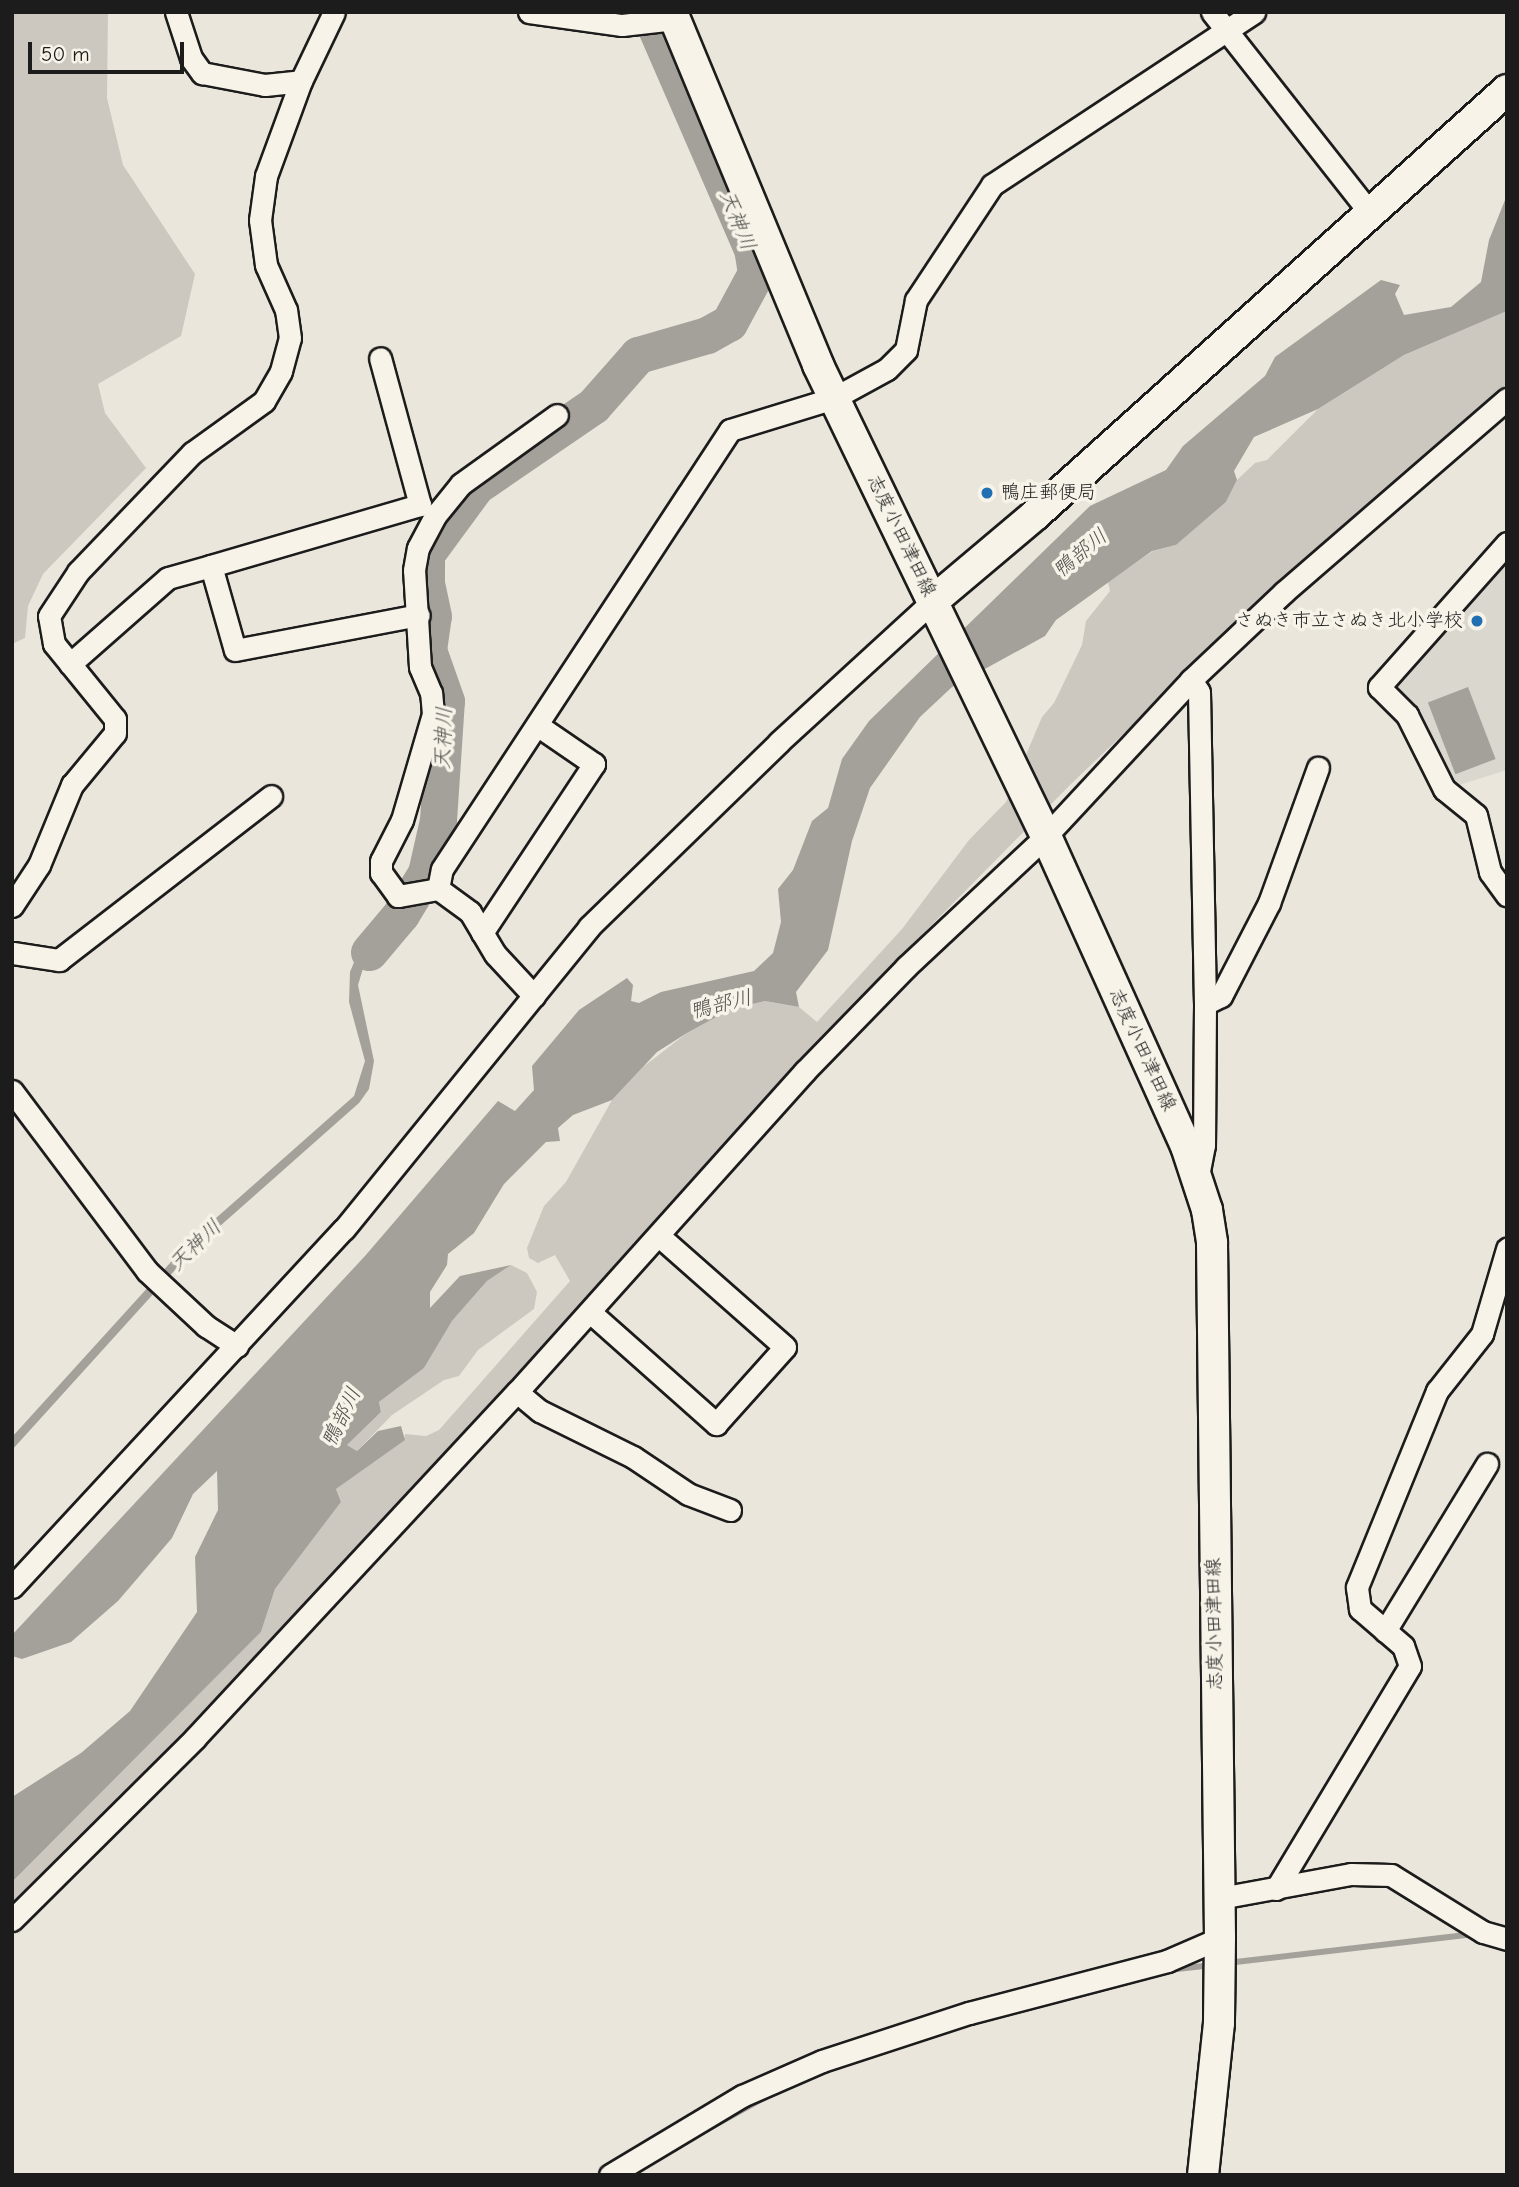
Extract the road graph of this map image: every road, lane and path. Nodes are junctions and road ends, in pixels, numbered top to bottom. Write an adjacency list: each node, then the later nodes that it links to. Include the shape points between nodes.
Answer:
1 (176, 12): 8 (street, via 191,58 202,73 265,85)
2 (334, 12): 8 (street)
3 (529, 12): 6 (street)
4 (1212, 12): 7 (street)
5 (1254, 12): 7 (street)
6 (664, 19): 12 (main road, 志度小田津田線)
7 (1227, 32): 10 (street); 12 (street, via 992,185 916,300 906,351 887,369)
8 (301, 81): 20 (street, via 266,176 260,220 266,265 286,310 290,338 281,371 264,401 192,453 78,572 49,616 54,644)
9 (1507, 90): 10 (main road)
10 (1370, 213): 18 (main road, via 1035,515)
11 (380, 358): 15 (street)
12 (834, 398): 18 (main road, 志度小田津田線); 22 (street, via 730,430)
13 (1507, 399): 21 (street, via 1284,592)
14 (557, 415): 15 (street)
15 (427, 511): 17 (street); 19 (street, via 414,570)
16 (1507, 543): 27 (street, via 1379,687 1407,715 1444,789 1476,815 1490,872)
17 (211, 566): 19 (street, via 235,650); 20 (street, via 168,578)
18 (937, 610): 25 (main road, 志度小田津田線); 31 (street, via 658,858 589,927)
19 (419, 615): 26 (street, via 420,667 433,714 402,820 381,861 381,873 394,892)
20 (70, 664): 28 (street, via 115,719 116,733 72,785 39,865)
21 (1191, 680): 25 (street); 32 (street, via 1199,692)
22 (544, 730): 26 (street, via 442,869); 29 (street, via 594,764)
23 (1318, 768): 32 (street, via 1269,903 1221,996)
24 (271, 796): 30 (street, via 60,960)
25 (1043, 830): 35 (main road, 志度小田津田線); 36 (street, via 814,1061)
26 (432, 894): 29 (street, via 470,912)
27 (1507, 895)
28 (12, 906)
29 (482, 933): 31 (street, via 518,984)
30 (13, 954)
31 (534, 996): 39 (street, via 344,1229)
32 (1205, 1004): 35 (street, via 1204,1145)
33 (12, 1091): 34 (street)
34 (18, 1112): 39 (street, via 157,1281)
35 (1198, 1177): 46 (main road, 志度小田津田線, via 1212,1243)
36 (659, 1236): 38 (street); 38 (street, via 785,1347 716,1424)
37 (1507, 1249): 44 (street, via 1482,1334 1437,1391 1357,1587 1360,1609)
38 (590, 1312): 40 (street)
39 (237, 1346): 43 (street)
40 (517, 1391): 42 (street, via 540,1411 633,1457 688,1494); 47 (street, via 194,1738)
41 (1487, 1464): 44 (street)
42 (730, 1510)
43 (12, 1587)
44 (1385, 1631): 45 (street, via 1403,1646 1410,1666)
45 (1276, 1889): 46 (street); 49 (street, via 1352,1874 1391,1875 1483,1932)
46 (1220, 1898): 48 (main road, 志度小田津田線)
47 (12, 1920)
48 (1220, 1938): 50 (street, via 1167,1961 969,2013 822,2061 742,2096); 51 (main road, 志度小田津田線, via 1219,2023)
49 (1507, 1939)
50 (610, 2175)
51 (1203, 2175)

